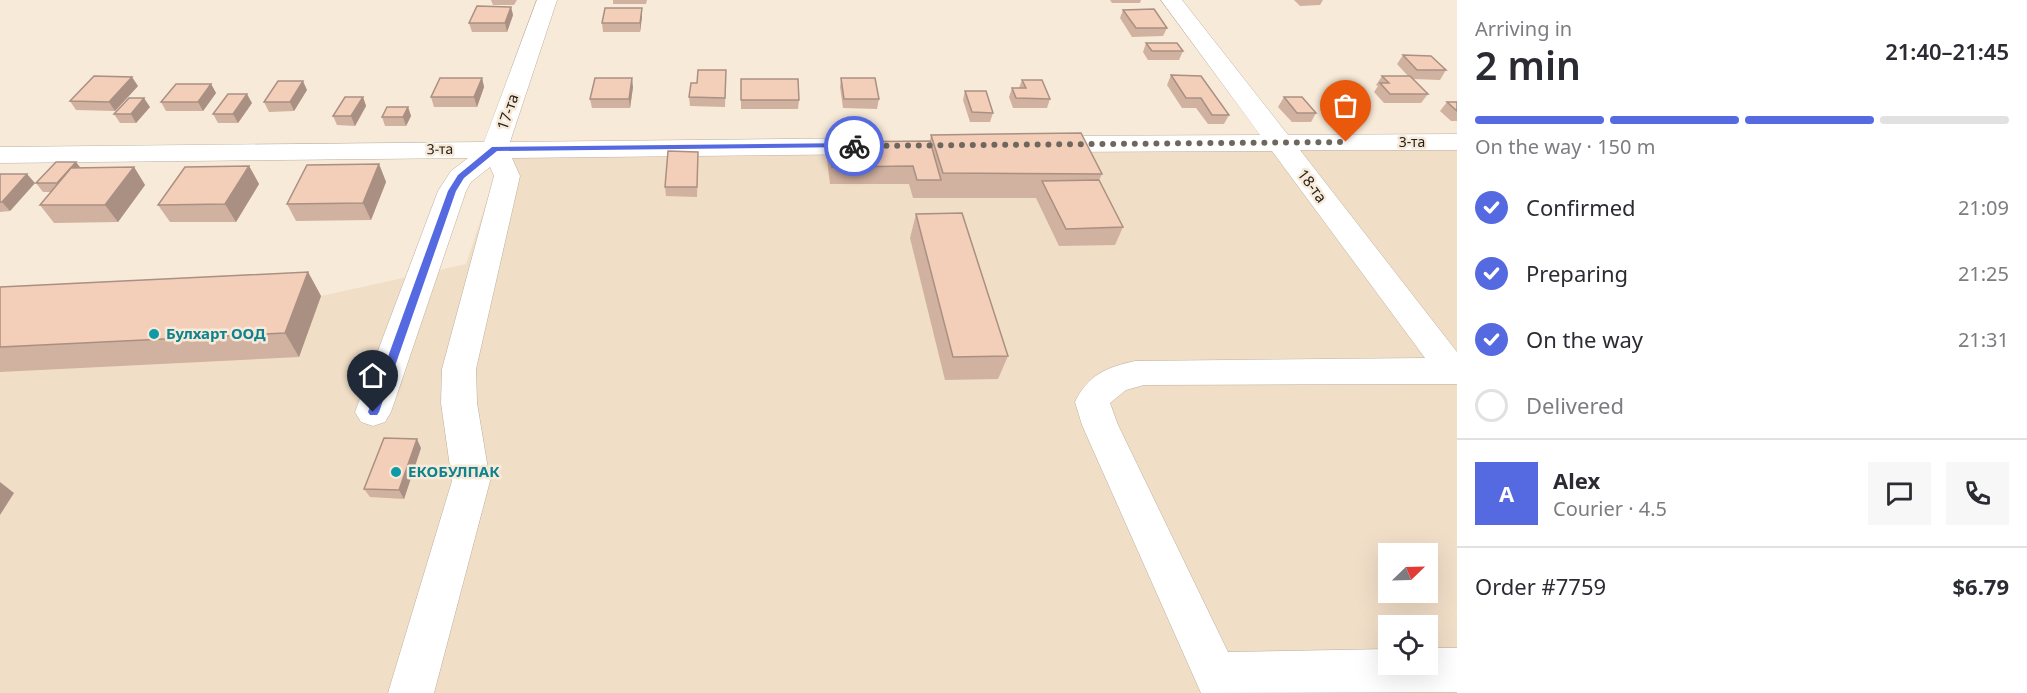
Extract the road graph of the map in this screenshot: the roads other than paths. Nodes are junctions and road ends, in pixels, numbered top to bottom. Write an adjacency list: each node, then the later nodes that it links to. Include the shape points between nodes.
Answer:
1 (547, 0): 7 (street, 17-та)
2 (1171, 0): 3 (street, 18-та)
3 (1280, 142): 4 (street, 3-та); 5 (street, 3-та); 9 (street, 18-та)
4 (1457, 142)
5 (1018, 144)
6 (899, 145): 7 (street, 3-та)
7 (495, 148): 8 (street, 3-та); 10 (street, 17-та, via 461,177 452,191); 13 (street, via 507,176 459,369 459,403 471,481)
8 (0, 155)
9 (1455, 371): 12 (street, via 1144,372 1101,387 1092,402 1100,425)
10 (373, 412)
11 (1457, 670): 12 (street)
12 (1220, 684)
13 (411, 693)

